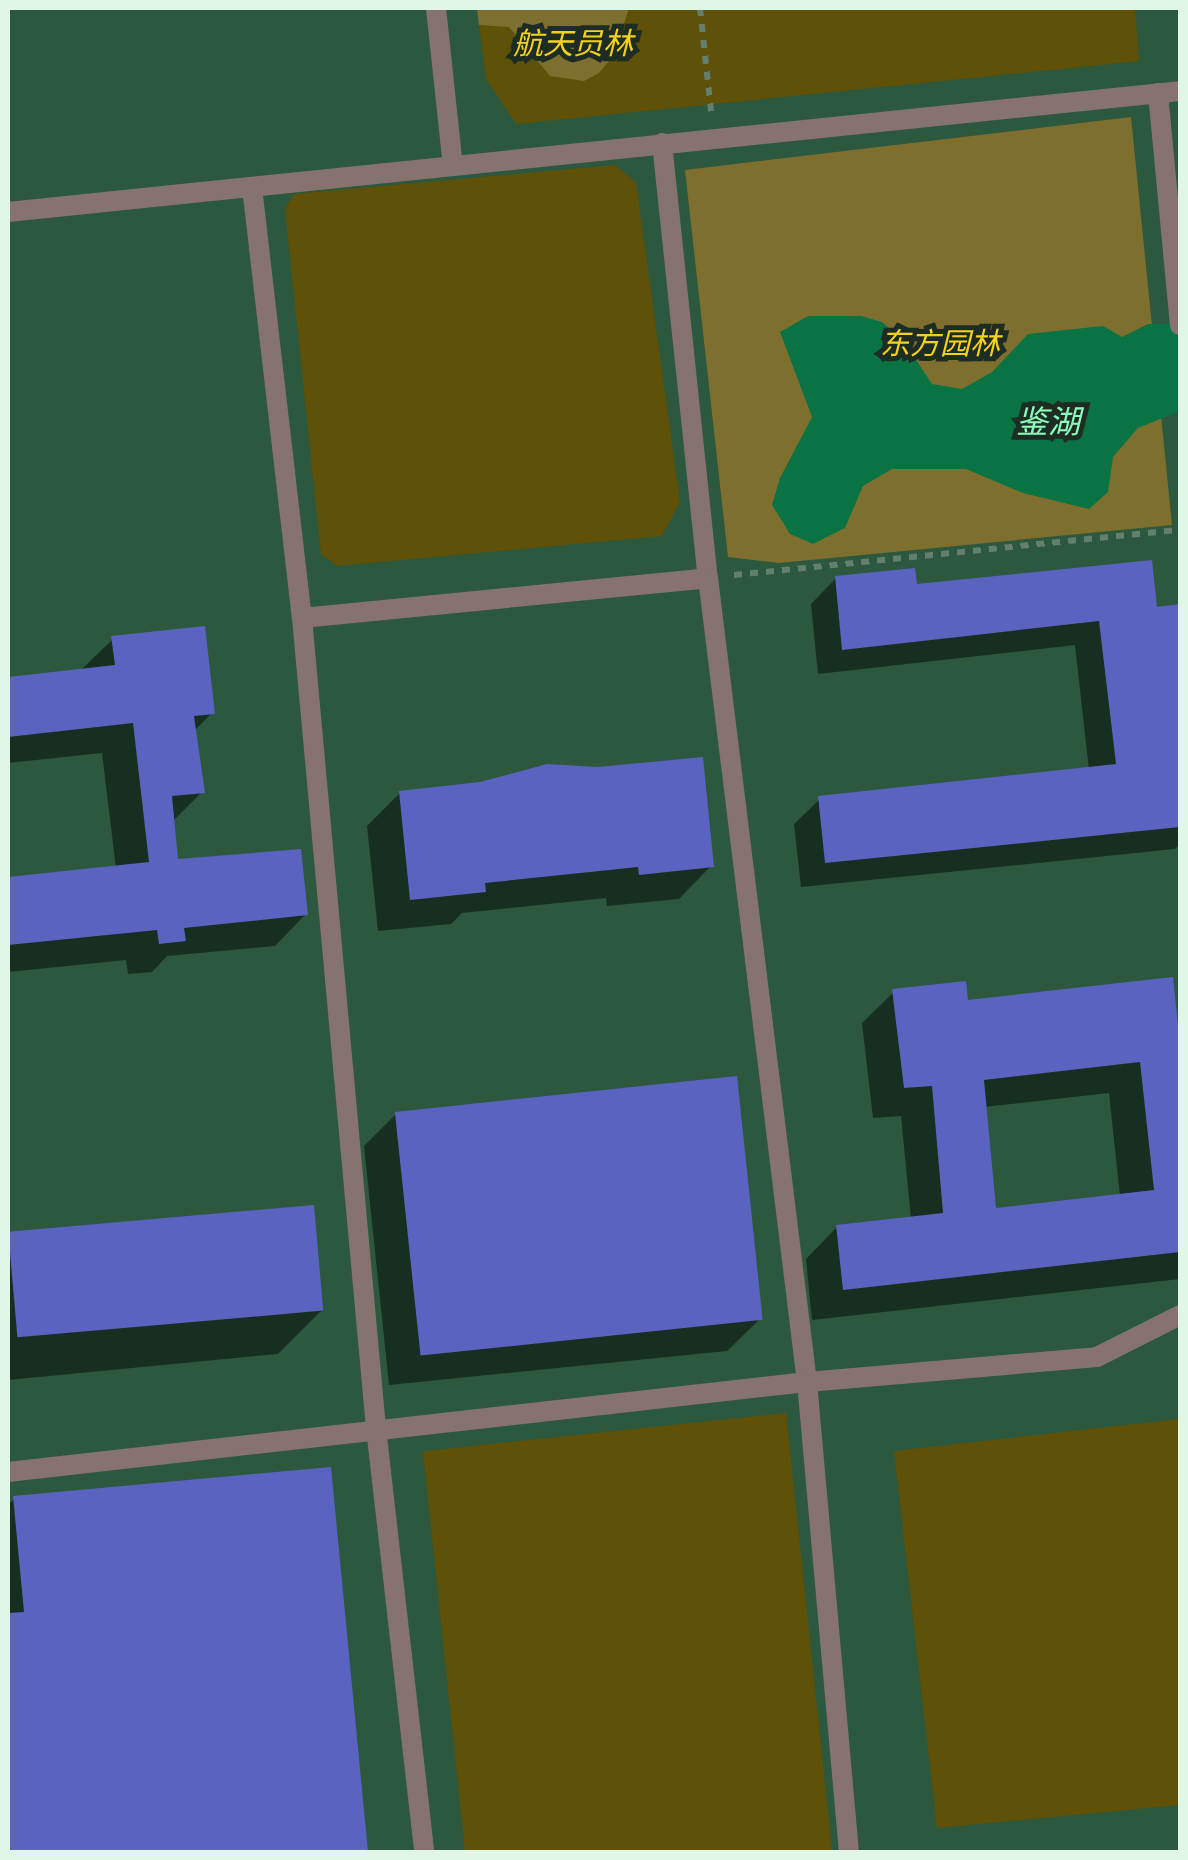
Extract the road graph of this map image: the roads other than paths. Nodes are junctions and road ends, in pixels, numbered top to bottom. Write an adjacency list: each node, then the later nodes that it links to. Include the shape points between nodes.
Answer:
1 (436, 8): 5 (lane)
2 (1180, 92): 3 (lane)
3 (1158, 94): 4 (lane); 8 (lane)
4 (662, 143): 5 (lane); 9 (lane)
5 (453, 166): 6 (lane)
6 (252, 187): 7 (lane); 10 (lane)
7 (8, 212)
8 (1180, 325)
9 (708, 578): 10 (lane); 12 (lane)
10 (302, 618): 13 (lane)
11 (1180, 1316): 12 (lane, via 1097,1357)
12 (808, 1382): 13 (lane); 16 (lane)
13 (376, 1428): 14 (lane); 15 (lane)
14 (8, 1472)
15 (424, 1852)
16 (849, 1852)

